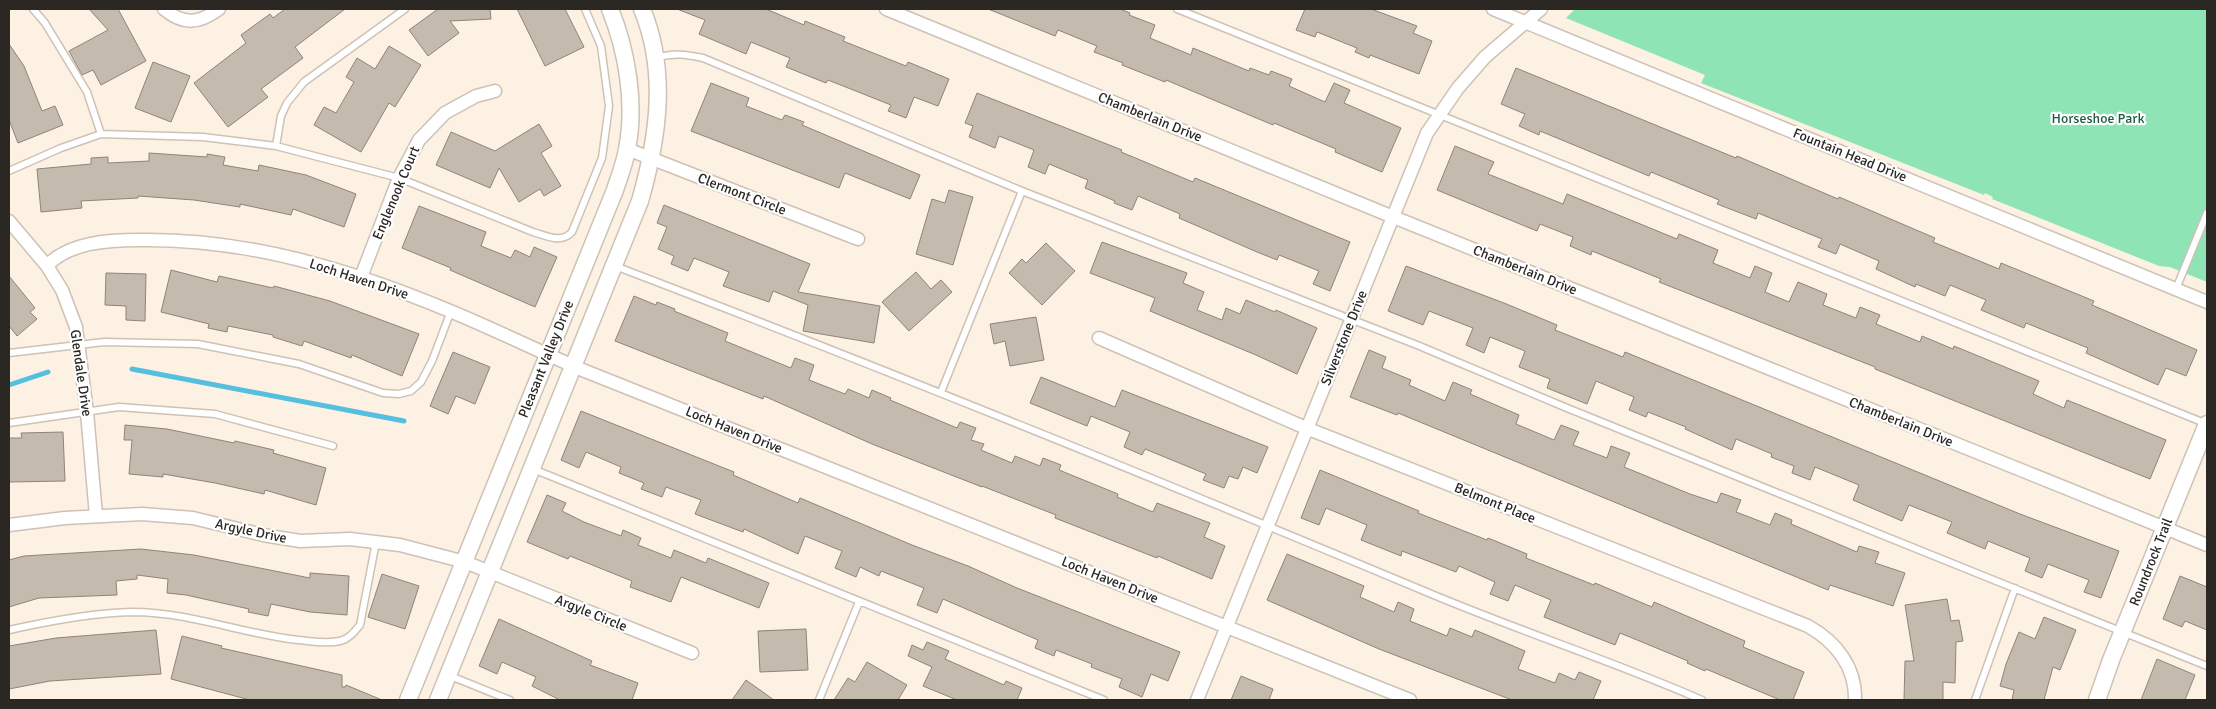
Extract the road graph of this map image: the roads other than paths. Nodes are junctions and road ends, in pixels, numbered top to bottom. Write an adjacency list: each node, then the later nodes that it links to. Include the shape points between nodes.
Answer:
1 (33, 9): 16 (lane, via 45,23 86,92)
2 (164, 9): 3 (street, via 190,22 207,18)
3 (219, 9)
4 (406, 9): 17 (lane, via 304,82 281,116)
5 (585, 9): 21 (lane, via 601,46 609,106 602,158 567,238 556,239 533,232)
6 (610, 9): 18 (street, Pleasant Valley Drive, via 621,35 629,82)
7 (642, 9): 13 (street, Pleasant Valley Drive)
8 (886, 9): 24 (street, Chamberlain Drive)
9 (1177, 9): 15 (lane)
10 (1493, 9): 12 (street, Fountain Head Drive)
11 (1541, 9): 12 (street, Silverstone Drive)
12 (1526, 21): 15 (street, Silverstone Drive, via 1485,57); 30 (street, Fountain Head Drive)
13 (656, 58): 19 (street, Pleasant Valley Drive, via 659,109); 22 (lane, via 682,53 703,58)
14 (496, 90): 21 (street, Englenook Court, via 476,96 445,113 419,140)
15 (1440, 113): 24 (street, Silverstone Drive, via 1427,133); 42 (lane, via 1526,151)
16 (100, 134): 17 (lane, via 203,137); 20 (lane)
17 (276, 146): 21 (lane)
18 (627, 149): 19 (street, Clermont Circle); 37 (street, Pleasant Valley Drive, via 615,190)
19 (652, 159): 26 (street, Clermont Circle); 28 (street, Pleasant Valley Drive, via 640,202)
20 (9, 171)
21 (400, 178): 29 (street, Englenook Court)
22 (1022, 191): 33 (lane); 39 (lane)
23 (2207, 213): 30 (lane)
24 (1393, 216): 33 (street, Silverstone Drive); 49 (street, Chamberlain Drive)
25 (9, 221): 27 (street, Glendale Drive)
26 (858, 239)
27 (47, 266): 29 (street, Loch Haven Drive, via 54,258 72,250 109,240 161,240 234,247 300,259); 35 (street, Glendale Drive, via 62,290)
28 (614, 266): 38 (street, Pleasant Valley Drive); 39 (lane)
29 (361, 277): 32 (street, Loch Haven Drive)
30 (2176, 289): 31 (street, Fountain Head Drive)
31 (2207, 302)
32 (451, 312): 35 (lane, via 421,382 412,391 399,394 383,393 299,364 198,344); 37 (street, Loch Haven Drive)
33 (1352, 320): 43 (street, Silverstone Drive); 54 (lane)
34 (1098, 338): 43 (street, Belmont Place)
35 (79, 344): 36 (lane); 40 (street, Glendale Drive)
36 (9, 353)
37 (548, 356): 38 (street, Loch Haven Drive); 52 (street, Pleasant Valley Drive)
38 (574, 366): 45 (street, Pleasant Valley Drive); 56 (street, Loch Haven Drive)
39 (941, 392): 48 (lane)
40 (87, 412): 41 (lane); 44 (lane, via 119,408 215,414); 46 (street, Glendale Drive)
41 (9, 423)
42 (2207, 424): 49 (street, Roundrock Trail)
43 (1306, 428): 48 (street, Silverstone Drive); 70 (street, Belmont Place, via 1808,626 1838,649 1850,668)
44 (332, 446)
45 (532, 468): 53 (street, Pleasant Valley Drive); 55 (lane)
46 (96, 516): 47 (street, Argyle Drive); 50 (street, Argyle Drive, via 168,515 300,541 350,539)
47 (9, 525)
48 (1268, 525): 56 (street, Silverstone Drive); 69 (lane)
49 (2165, 529): 51 (street, Chamberlain Drive); 58 (street, Roundrock Trail)
50 (376, 542): 52 (street, Argyle Drive, via 400,544); 57 (lane, via 360,625 342,641 275,637 182,617 134,612 48,621)
51 (2207, 546)
52 (465, 562): 53 (street, Argyle Drive); 62 (street, Pleasant Valley Drive)
53 (490, 572): 59 (street, Argyle Circle); 61 (street, Pleasant Valley Drive)
54 (2015, 588): 58 (lane); 71 (lane)
55 (859, 602): 65 (lane); 66 (lane)
56 (1228, 627): 67 (street, Silverstone Drive); 68 (street, Loch Haven Drive)
57 (9, 630)
58 (2123, 631): 60 (lane); 72 (street, Roundrock Trail)
59 (692, 653)
60 (2207, 666)
61 (448, 675): 63 (street, Pleasant Valley Drive); 64 (lane)
62 (408, 700)
63 (438, 700)
64 (510, 700)
65 (819, 700)
66 (1104, 700)
67 (1198, 700)
68 (1410, 700)
69 (1702, 700)
70 (1855, 700)
71 (1975, 700)
72 (2097, 700)

